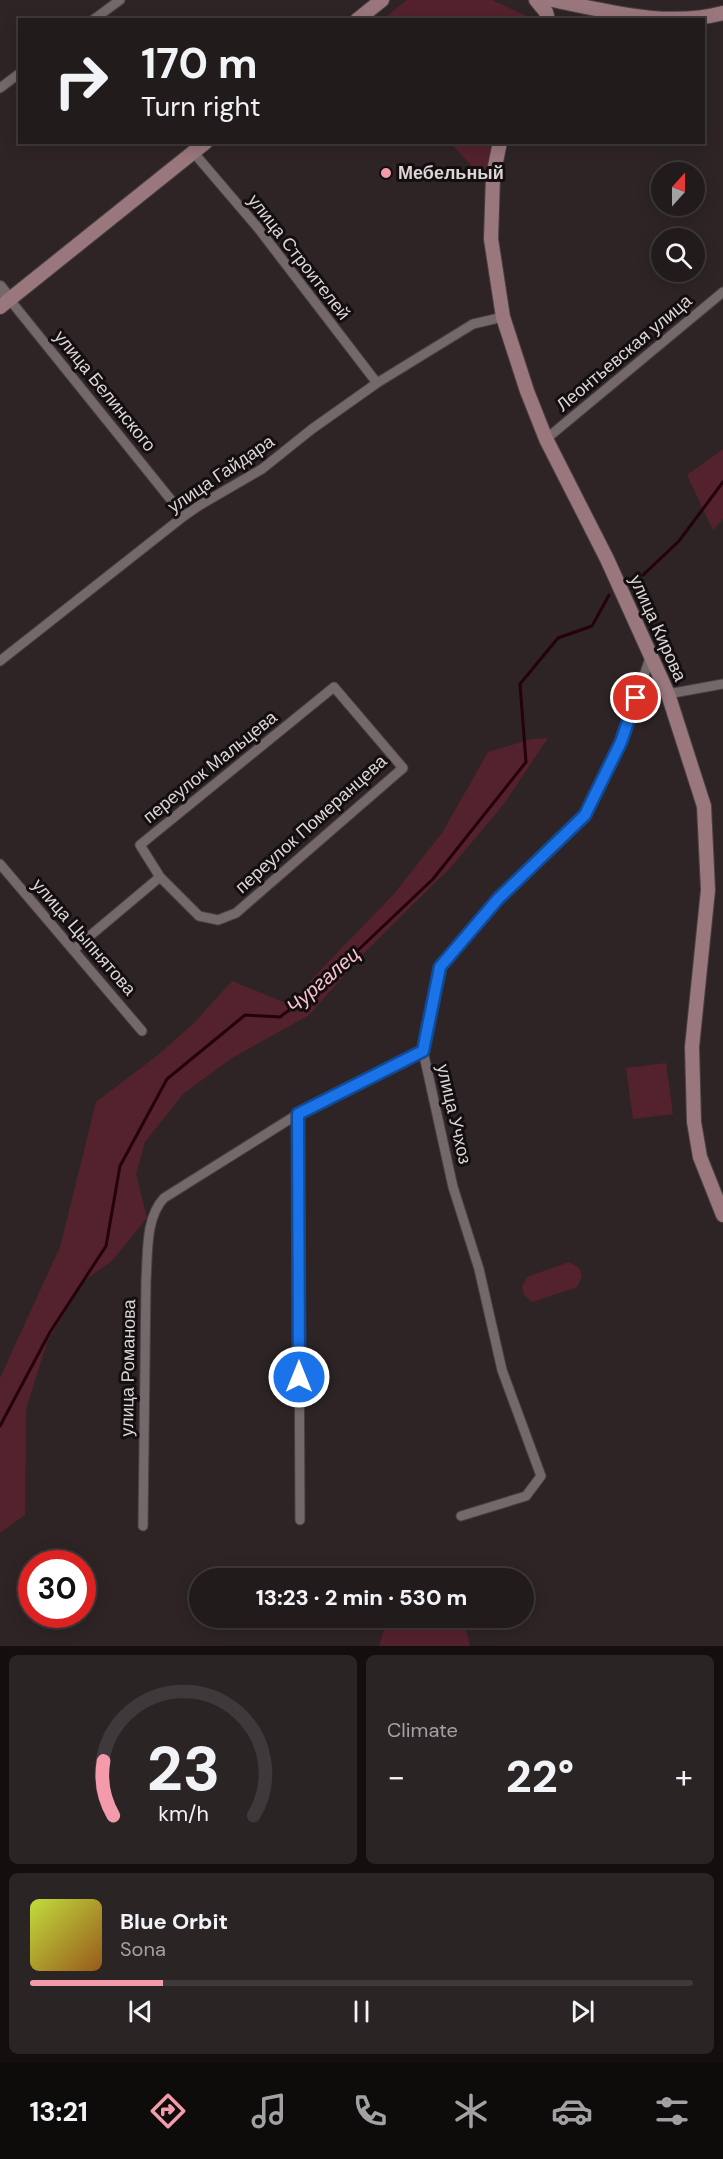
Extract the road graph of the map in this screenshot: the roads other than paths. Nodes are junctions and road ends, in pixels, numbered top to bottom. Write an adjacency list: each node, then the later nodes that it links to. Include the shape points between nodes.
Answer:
1 (120, 0): 7 (street)
2 (382, 0): 8 (main road)
3 (536, 0): 9 (main road)
4 (558, 1): 6 (main road); 10 (main road)
5 (723, 13): 6 (main road, via 688,18)
6 (629, 15): 11 (main road)
7 (96, 18)
8 (360, 18)
9 (548, 18)
10 (556, 18)
11 (609, 18)
12 (18, 74): 13 (street)
13 (0, 88)
14 (204, 144): 16 (main road)
15 (500, 144): 20 (main road, улица Кирова, via 493,176 491,239)
16 (194, 153): 19 (main road); 21 (street, улица Строителей, via 258,228)
17 (0, 287): 19 (street, улица Белинского)
18 (723, 292): 22 (street, Леонтьевская улица)
19 (5, 303): 23 (street, улица Белинского)
20 (503, 317): 21 (street, улица Гайдара, via 473,324); 22 (main road, улица Кирова)
21 (377, 383): 23 (street, улица Гайдара, via 262,469)
22 (546, 439): 24 (main road, улица Кирова, via 608,559)
23 (184, 516): 25 (street, улица Гайдара)
24 (651, 655): 28 (main road, улица Кирова); 33 (street, улица Учхоз, via 621,742 585,815 498,899 440,967)
25 (0, 661)
26 (723, 684): 28 (street)
27 (334, 687): 30 (street, переулок Мальцева, via 140,846); 30 (street, переулок Померанцева, via 403,768 236,913 218,920 199,916)
28 (668, 694): 35 (main road, улица Кирова, via 704,806 708,890 692,1047 694,1122 700,1157)
29 (0, 864): 31 (street, улица Цыпнятова)
30 (160, 877): 31 (street)
31 (73, 950): 32 (street, улица Цыпнятова)
32 (142, 1031)
33 (423, 1051): 34 (street); 36 (street, улица Учхоз, via 453,1187 479,1269 502,1370 541,1476 526,1496)
34 (298, 1114): 37 (street); 38 (street, улица Романова, via 164,1198 155,1211 146,1280)
35 (723, 1215)
36 (461, 1516)
37 (300, 1520)
38 (143, 1526)

